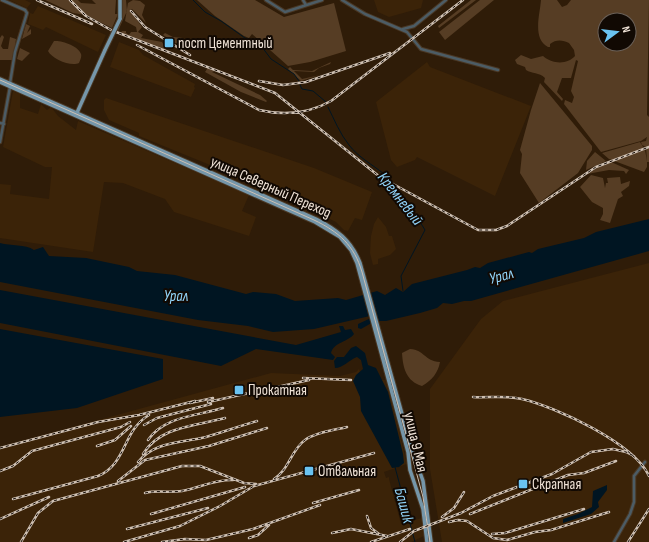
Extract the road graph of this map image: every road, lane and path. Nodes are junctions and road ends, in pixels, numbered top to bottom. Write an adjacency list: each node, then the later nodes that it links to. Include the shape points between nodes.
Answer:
1 (2, 0): 13 (street, via 27,12 15,52)
2 (120, 0): 14 (main road, bridge, via 120,19)
3 (266, 0): 8 (street, via 285,12)
4 (303, 0): 8 (street)
5 (322, 0): 8 (street)
6 (342, 0): 9 (street, via 365,14)
7 (446, 0): 9 (street, via 414,26)
8 (306, 5)
9 (400, 29): 10 (street, via 407,32 421,49)
10 (498, 70)
11 (0, 78): 13 (main road)
12 (0, 82): 13 (main road)
13 (10, 85): 14 (main road, улица Северный Переход); 16 (street)
14 (76, 114): 18 (main road, улица Северный Переход, via 332,228 348,241 355,252)
15 (0, 123): 16 (street)
16 (4, 124): 17 (street)
17 (0, 142)
18 (382, 347): 20 (main road, улица 9 Мая, via 408,452 410,470 423,509); 21 (main road, улица 9 Мая, via 423,481)
19 (645, 462): 22 (street, via 634,476 634,502)
20 (427, 542)
21 (431, 542)
22 (614, 542)

